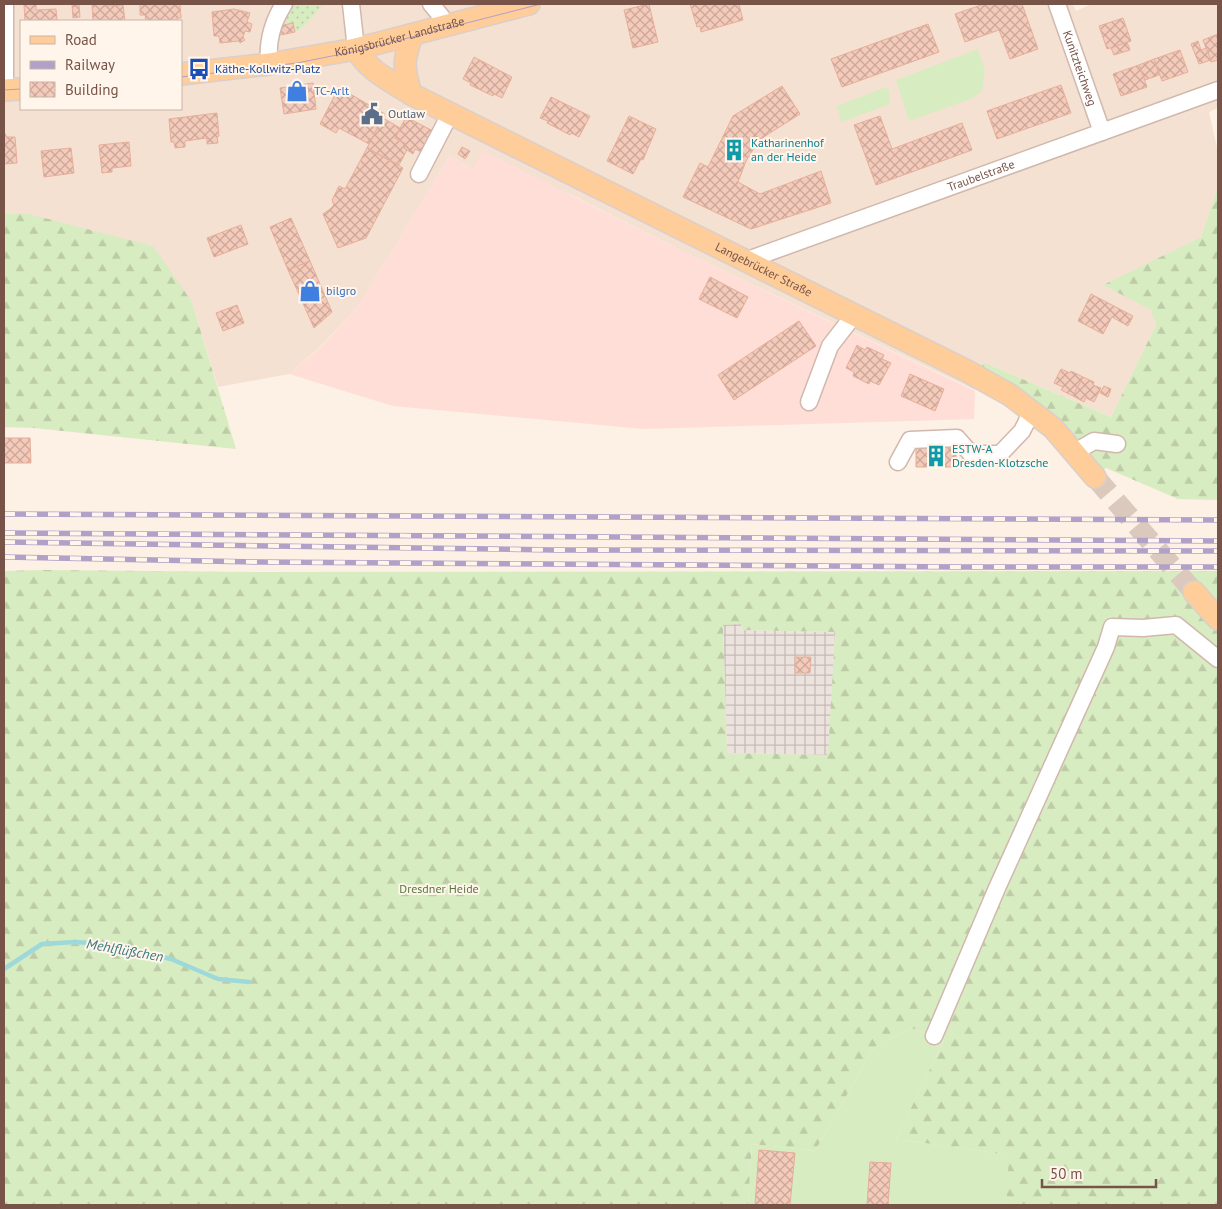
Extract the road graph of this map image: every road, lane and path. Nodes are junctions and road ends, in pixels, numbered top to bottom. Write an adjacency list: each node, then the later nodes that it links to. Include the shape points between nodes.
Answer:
1 (5, 4): 12 (street)
2 (284, 4): 10 (street, via 270,31)
3 (351, 4): 9 (street)
4 (431, 4): 7 (street)
5 (529, 4): 7 (main road, Königsbrücker Landstraße)
6 (1057, 4): 16 (street, Kunitzteichweg)
7 (445, 25): 8 (main road, Königsbrücker Landstraße)
8 (412, 35): 9 (main road, Königsbrücker Landstraße); 14 (main road, via 404,60)
9 (356, 49): 10 (main road, Königsbrücker Landstraße); 14 (main road, Langebrücker Straße, via 374,69)
10 (269, 64): 11 (main road, Königsbrücker Landstraße)
11 (182, 74)
12 (10, 90)
13 (1218, 90): 16 (street, Traubelstraße)
14 (411, 94): 15 (main road, Langebrücker Straße)
15 (450, 114): 17 (street); 18 (main road, Langebrücker Straße)
16 (1102, 132): 18 (street, Traubelstraße)
17 (419, 174)
18 (745, 262): 19 (main road, Langebrücker Straße)
19 (854, 315): 20 (street, via 830,346); 21 (main road, Langebrücker Straße, via 967,371)
20 (808, 402)
21 (1036, 413): 23 (main road, Langebrücker Straße); 24 (street, via 1000,454 971,454 957,438 910,440)
22 (1117, 444): 23 (street, via 1094,440)
23 (1075, 452): 25 (main road, Langebrücker Straße)
24 (898, 462)
25 (1095, 477)
26 (1194, 592): 27 (main road)
27 (1218, 619)
28 (1218, 659): 29 (street, via 1176,625 1112,627)
29 (934, 1036)

